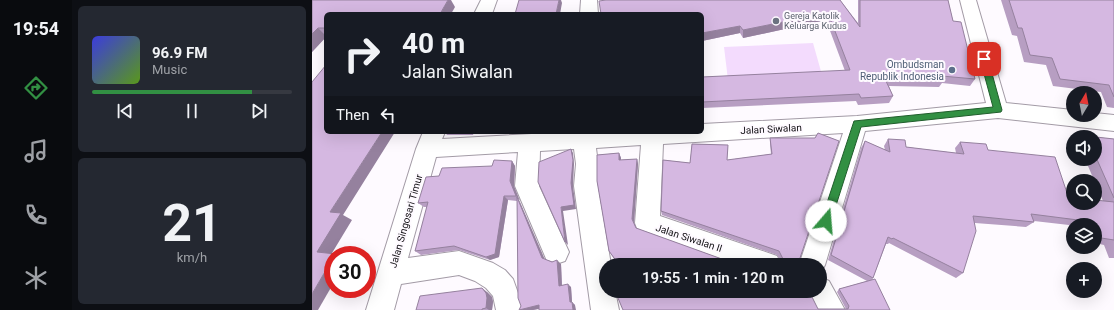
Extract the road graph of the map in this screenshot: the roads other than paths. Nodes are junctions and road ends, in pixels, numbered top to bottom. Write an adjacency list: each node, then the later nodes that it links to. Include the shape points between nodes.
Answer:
1 (489, 0): 4 (street)
2 (589, 0): 5 (street)
3 (968, 0): 6 (street)
4 (484, 12)
5 (590, 12)
6 (998, 110): 7 (street, Jalan Siwalan); 8 (street, Jalan Siwalan)
7 (1114, 123)
8 (857, 124): 9 (street, Jalan Siwalan); 17 (street)
9 (704, 133)
10 (686, 134): 11 (street, Jalan Siwalan)
11 (652, 136): 12 (street, Jalan Siwalan); 16 (street, Jalan Siwalan II, via 647,223)
12 (576, 137): 14 (street, Jalan Siwalan); 22 (street, via 587,164 586,186)
13 (430, 140): 14 (street, Jalan Siwalan); 18 (street, Jalan Singosari Timur)
14 (530, 143): 15 (street, via 527,186)
15 (556, 252)
16 (748, 258)
17 (814, 258)
18 (391, 273): 20 (street, Jalan Singosari Timur); 21 (street, via 459,263 470,265 494,278 504,289)
19 (824, 298): 23 (street)
20 (380, 310)
21 (510, 310)
22 (605, 310)
23 (831, 310)

